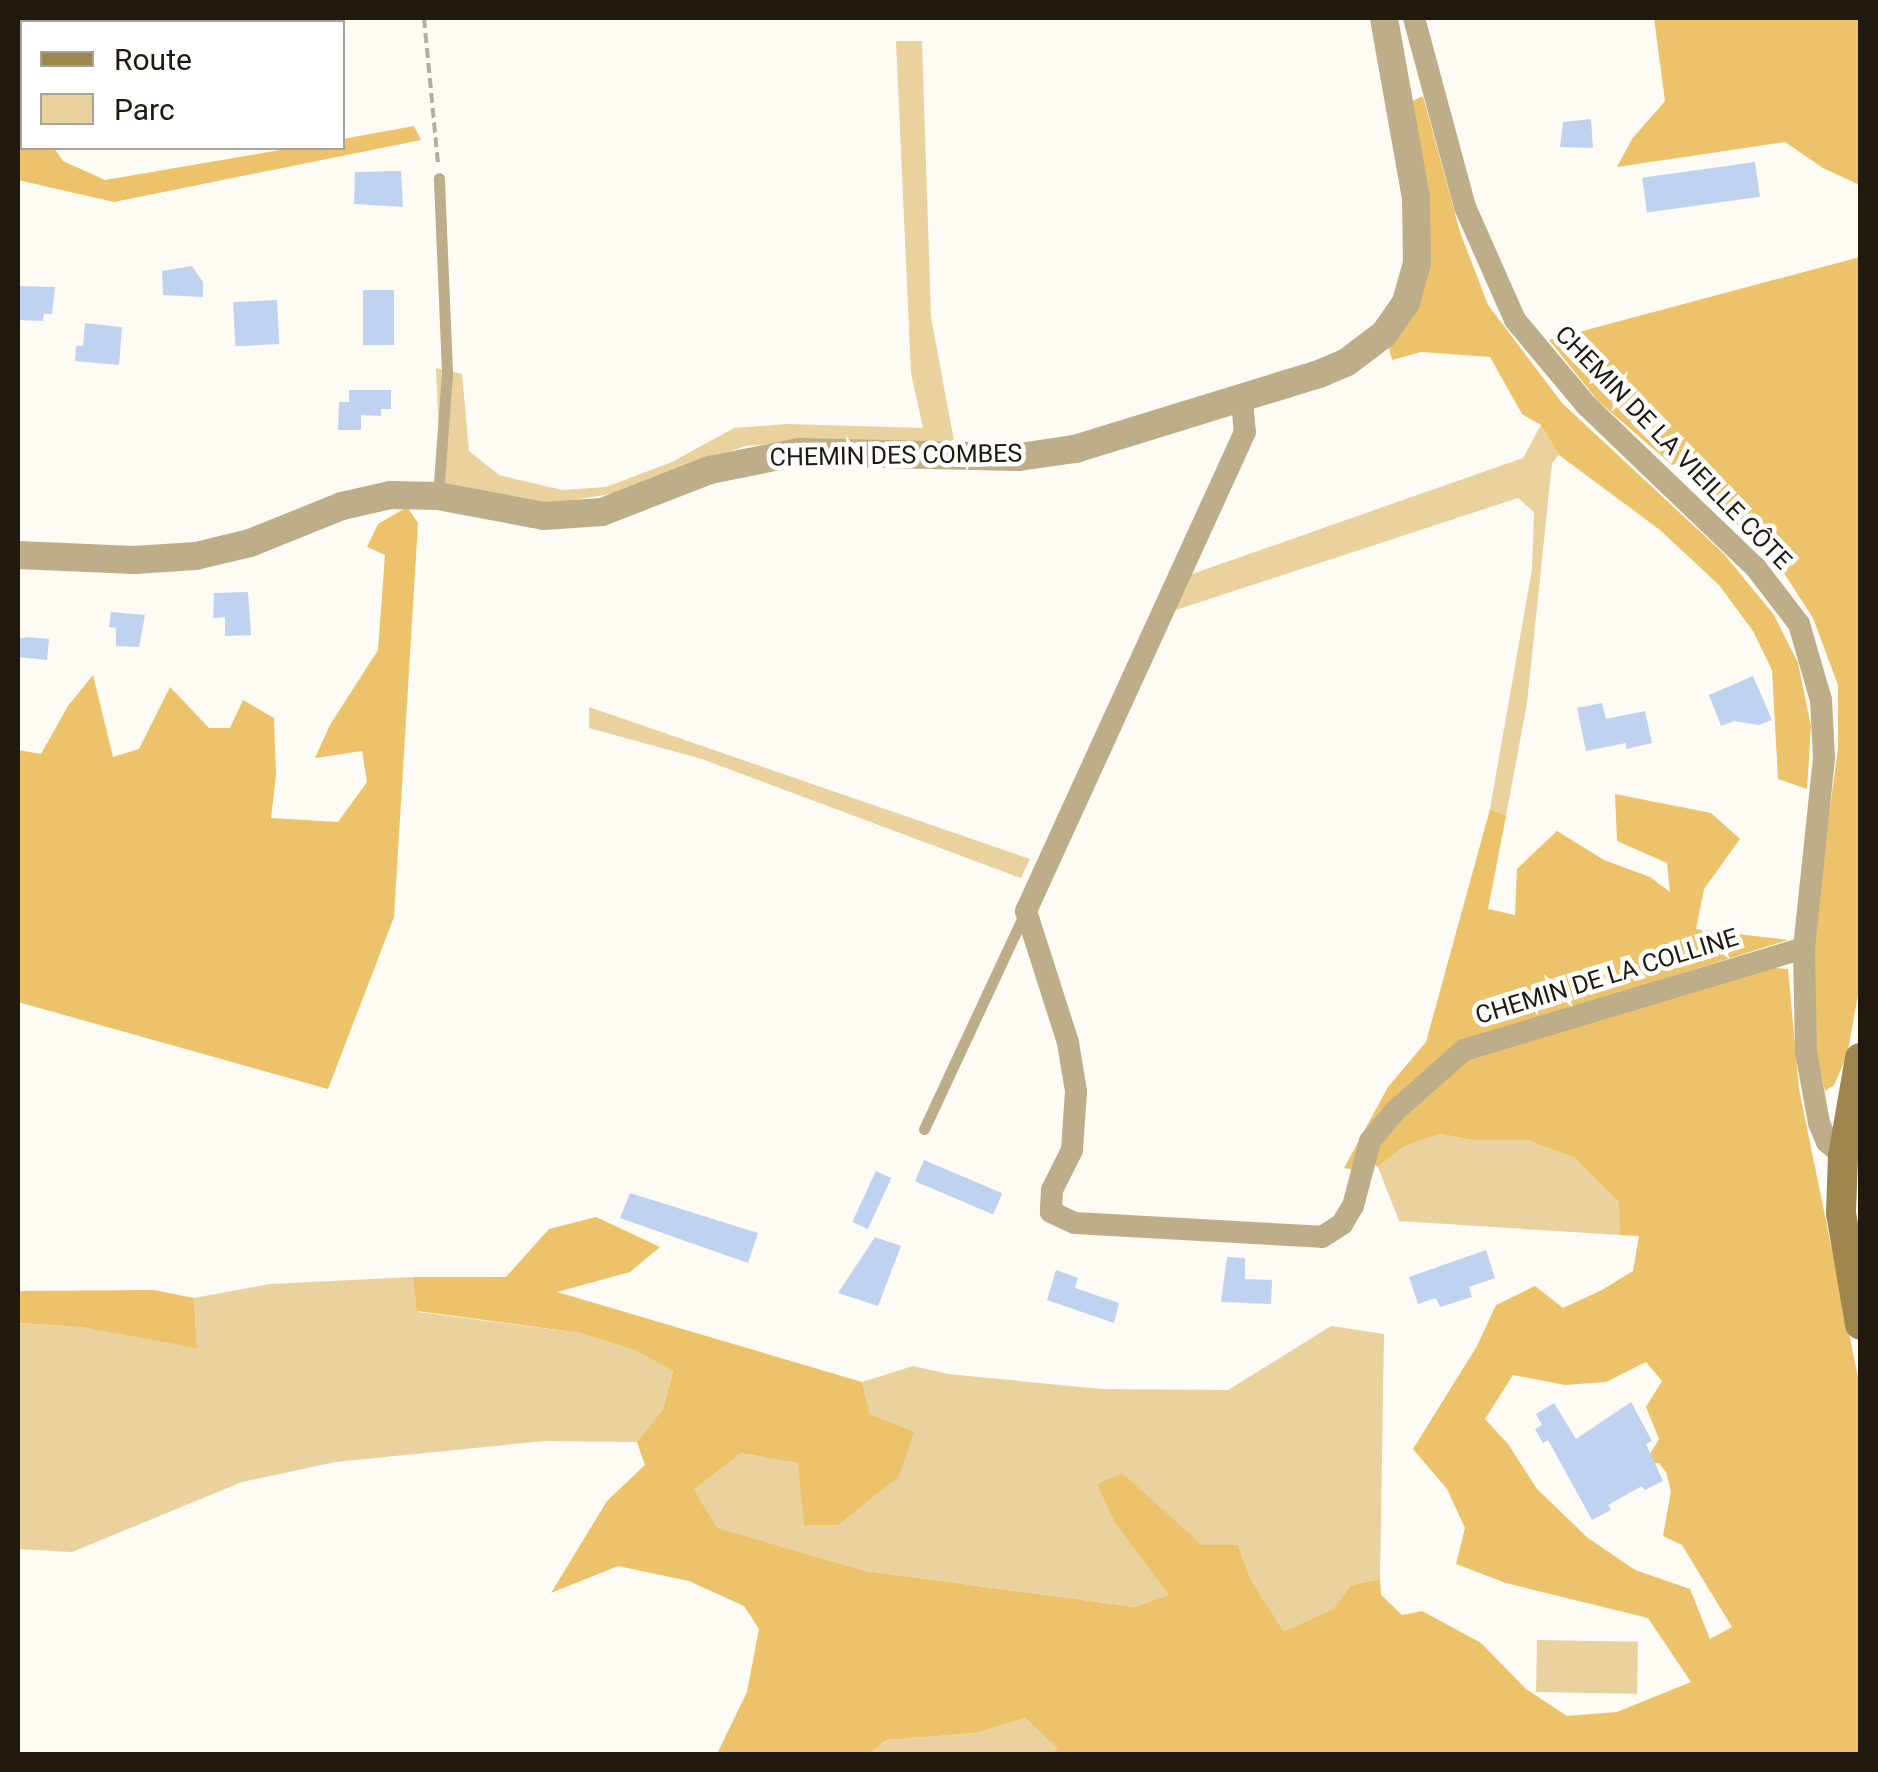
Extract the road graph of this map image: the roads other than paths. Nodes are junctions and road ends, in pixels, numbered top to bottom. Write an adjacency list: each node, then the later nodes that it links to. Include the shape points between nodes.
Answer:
1 (1384, 18): 4 (street, CHEMIN DES COMBES, via 1419,236 1406,302 1384,334 1347,362)
2 (1414, 18): 8 (street, CHEMIN DE LA VIEILLE CÔTE, via 1465,207 1515,320 1586,405 1756,568 1799,624 1821,700 1824,758)
3 (439, 178): 5 (lane, via 447,372)
4 (1242, 400): 5 (street, CHEMIN DES COMBES, via 1075,449 1019,458 799,452 754,458 602,512 544,516); 7 (street, via 1245,432)
5 (438, 496): 6 (street, CHEMIN DES COMBES, via 368,498 196,556)
6 (18, 554)
7 (1026, 910): 8 (street, CHEMIN DE LA COLLINE, via 1068,1042 1076,1091 1072,1150 1052,1190 1052,1212 1075,1223 1322,1237 1353,1206 1370,1142 1394,1111 1464,1050); 10 (lane)
8 (1804, 948): 11 (street, CHEMIN DE LA VIEILLE CÔTE, via 1806,1052 1819,1123)
9 (1860, 1058): 11 (main road)
10 (924, 1128)
11 (1843, 1156): 12 (main road, via 1841,1212)
12 (1860, 1324)

